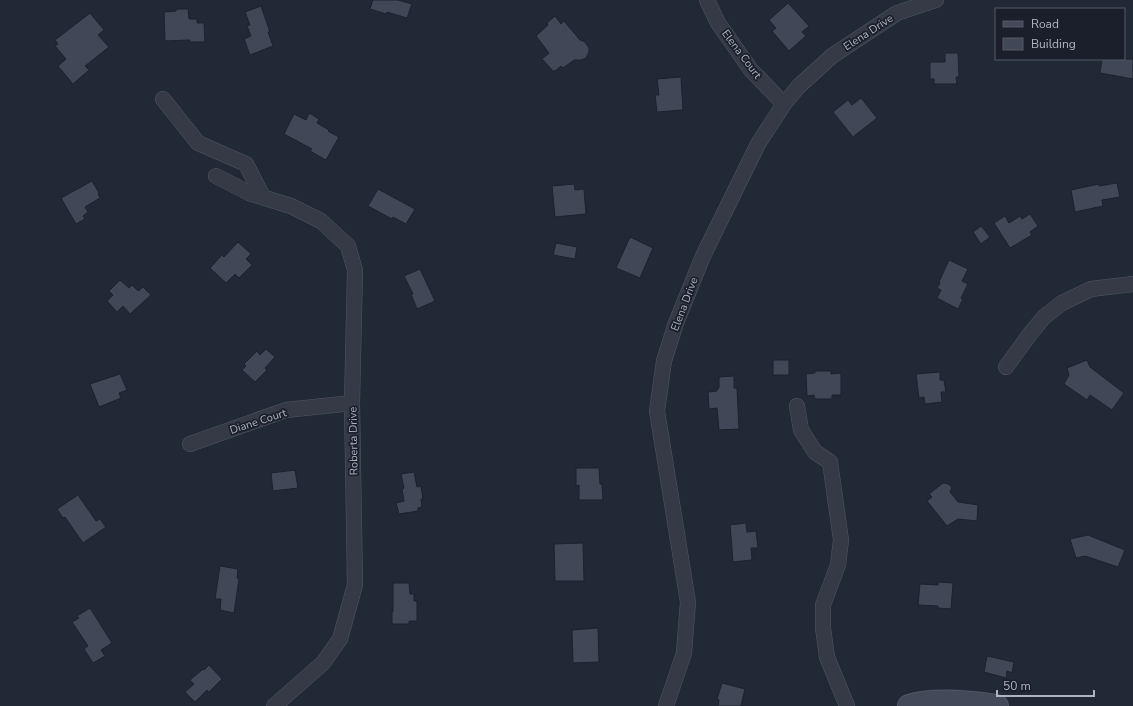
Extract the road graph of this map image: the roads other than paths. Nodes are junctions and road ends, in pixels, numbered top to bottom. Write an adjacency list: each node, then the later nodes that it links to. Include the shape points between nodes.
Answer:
1 (707, 0): 4 (street, Elena Court, via 718,22 751,70)
2 (936, 0): 4 (street, Elena Drive, via 897,13 832,56 799,86)
3 (163, 99): 6 (street, via 198,143 246,164)
4 (784, 104): 13 (street, Elena Drive, via 758,144 703,256 664,361 657,411 688,602 684,653)
5 (216, 176): 6 (street, Roberta Drive, via 249,193)
6 (263, 197): 9 (street, Roberta Drive, via 291,206 321,221 348,246 355,270)
7 (1133, 284): 8 (street, via 1091,289 1062,303 1044,317)
8 (1006, 367)
9 (352, 403): 11 (street, Diane Court, via 286,410); 12 (street, Roberta Drive, via 355,586 340,639 323,663)
10 (797, 406): 14 (street, via 801,430 811,447 830,462 841,540 838,565 823,606 823,628 827,657)
11 (190, 444)
12 (274, 706)
13 (666, 706)
14 (847, 706)
15 (908, 706): 16 (street, via 944,702)
16 (997, 706)

